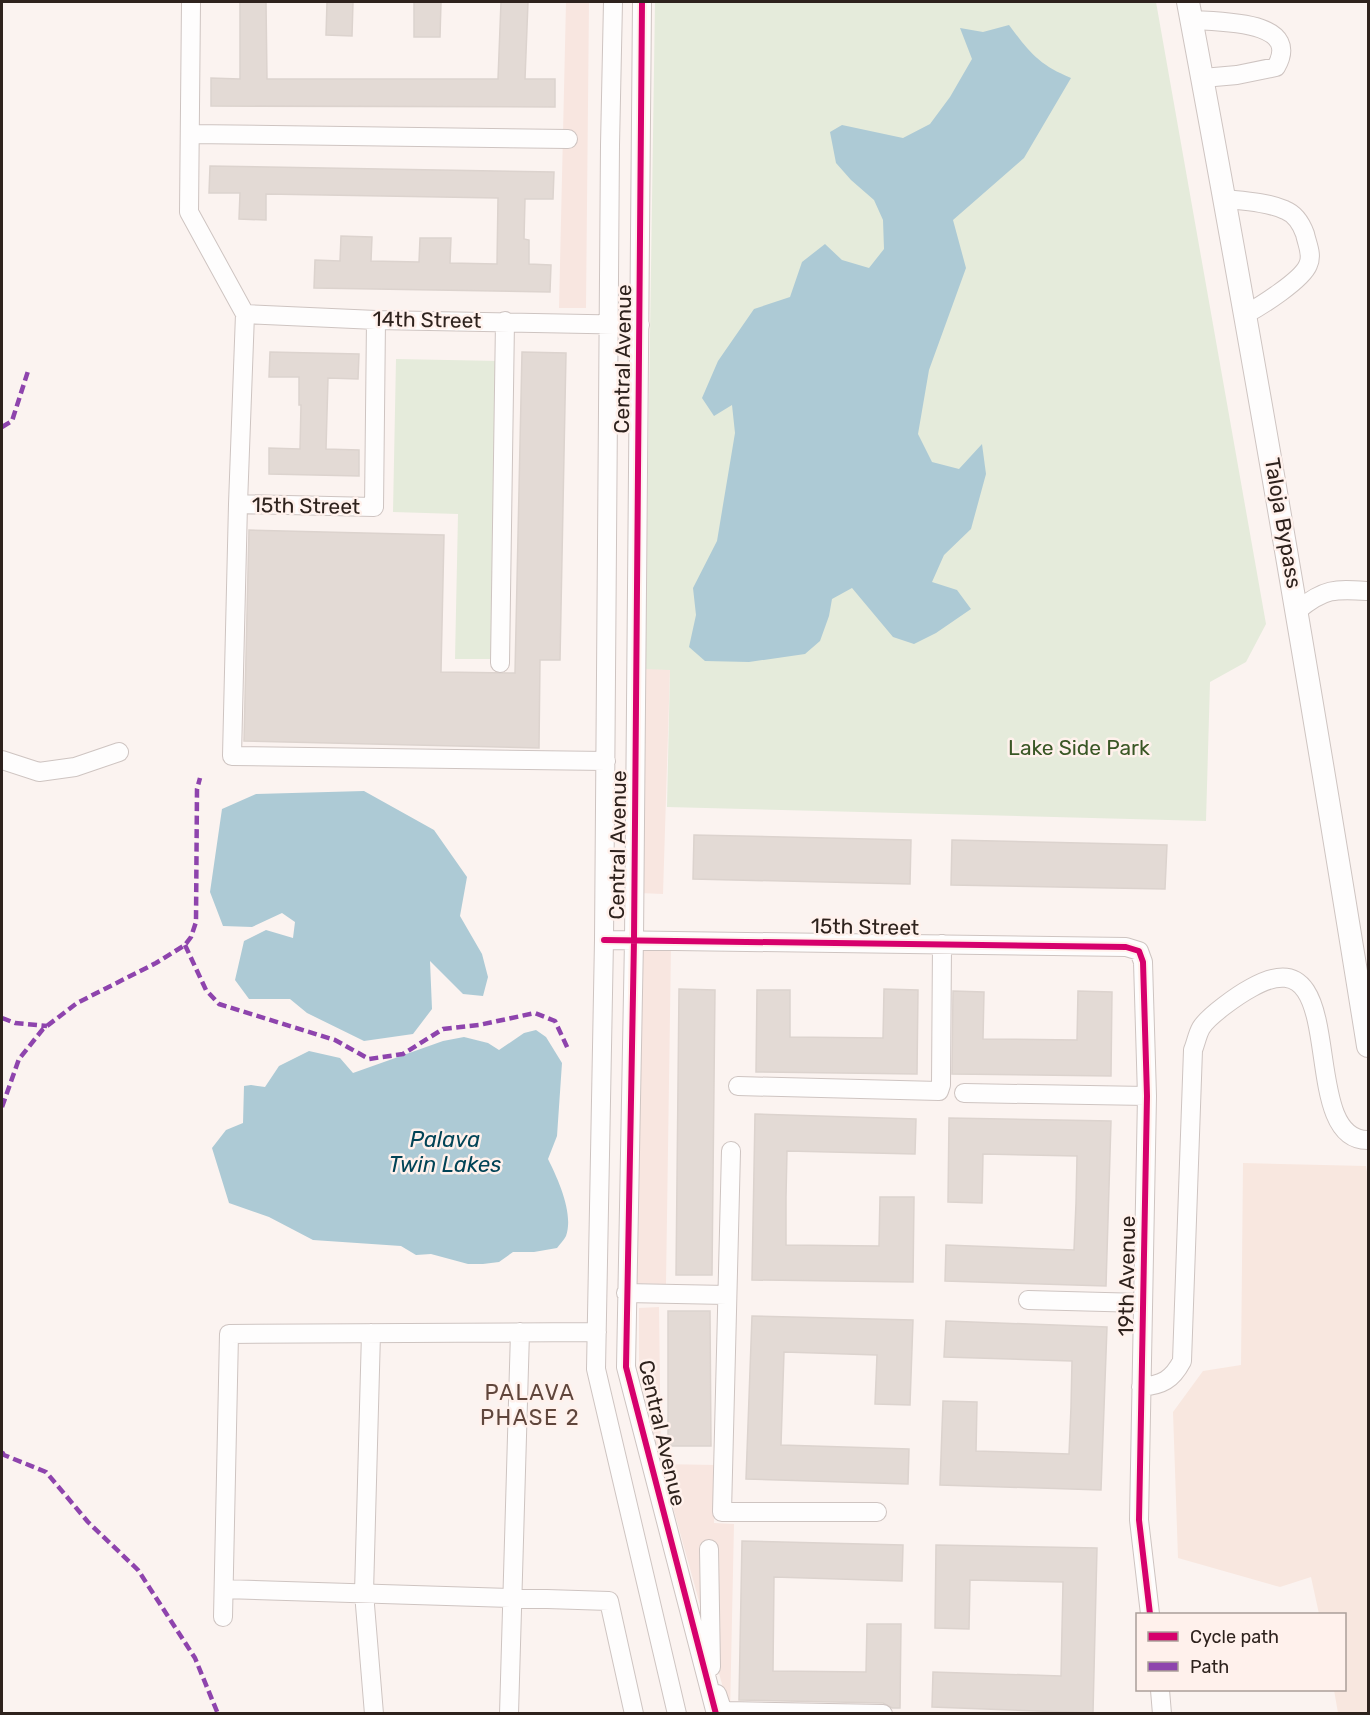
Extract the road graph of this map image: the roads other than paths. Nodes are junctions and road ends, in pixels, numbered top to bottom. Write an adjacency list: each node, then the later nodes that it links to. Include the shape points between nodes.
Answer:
1 (191, 2): 6 (street)
2 (613, 2): 13 (street, Central Avenue)
3 (642, 2): 14 (street, Central Avenue)
4 (1190, 11): 5 (main road, Taloja Bypass); 5 (street, via 1268,30 1276,36 1282,50 1276,67)
5 (1203, 78): 8 (main road, Taloja Bypass)
6 (190, 134): 7 (street); 9 (street, via 189,212)
7 (568, 139)
8 (1226, 199): 10 (main road, Taloja Bypass); 10 (street, via 1284,209 1294,215 1302,226 1310,254 1308,266 1298,277)
9 (245, 314): 11 (street, 14th Street); 15 (street)
10 (1246, 314): 17 (main road, Taloja Bypass)
11 (376, 320): 12 (street, 14th Street); 15 (street, 15th Street, via 374,507)
12 (505, 321): 13 (street, 14th Street); 18 (street)
13 (610, 324): 14 (street, 14th Street); 21 (street, Central Avenue)
14 (640, 325): 23 (street, Central Avenue)
15 (238, 504): 21 (street, via 232,756)
16 (1368, 591): 17 (street, via 1328,591)
17 (1298, 610): 26 (main road, Taloja Bypass)
18 (500, 663)
19 (119, 752): 20 (street, via 39,772)
20 (2, 760)
21 (606, 761): 22 (street, Central Avenue)
22 (604, 940): 23 (street, 15th Street); 37 (street, Central Avenue)
23 (633, 940): 24 (street, 15th Street); 32 (street, Central Avenue)
24 (942, 944): 25 (street, 15th Street); 27 (street, via 939,1091)
25 (1126, 947): 29 (street, 19th Avenue, via 1138,951 1143,962)
26 (1368, 1046)
27 (738, 1086)
28 (964, 1093): 29 (street)
29 (1147, 1096): 35 (street, 19th Avenue)
30 (1368, 1140): 39 (street, via 1346,1133 1332,1107 1315,1013 1305,987 1279,978 1266,980 1248,989 1202,1026 1193,1050 1182,1361 1176,1372 1157,1386)
31 (731, 1151): 33 (street)
32 (626, 1293): 33 (street); 52 (street, Central Avenue, via 626,1367)
33 (727, 1295): 40 (street, via 722,1512)
34 (1028, 1300): 35 (street)
35 (1143, 1303): 39 (street, 19th Avenue)
36 (520, 1332): 37 (street); 38 (street); 44 (street)
37 (597, 1332): 51 (street, Central Avenue, via 596,1369)
38 (371, 1333): 42 (street, via 229,1334); 43 (street)
39 (1141, 1387): 45 (street, 19th Avenue, via 1139,1520)
40 (877, 1512)
41 (709, 1549): 53 (street, via 712,1672 722,1708 736,1712)
42 (224, 1589): 43 (street); 46 (street)
43 (364, 1593): 44 (street); 48 (street)
44 (514, 1598): 49 (street); 50 (street, via 609,1600)
45 (1150, 1613)
46 (223, 1617)
47 (1160, 1691): 54 (street)
48 (374, 1713)
49 (509, 1713)
50 (634, 1713)
51 (677, 1713)
52 (716, 1713)
53 (883, 1713)
54 (1162, 1713)

